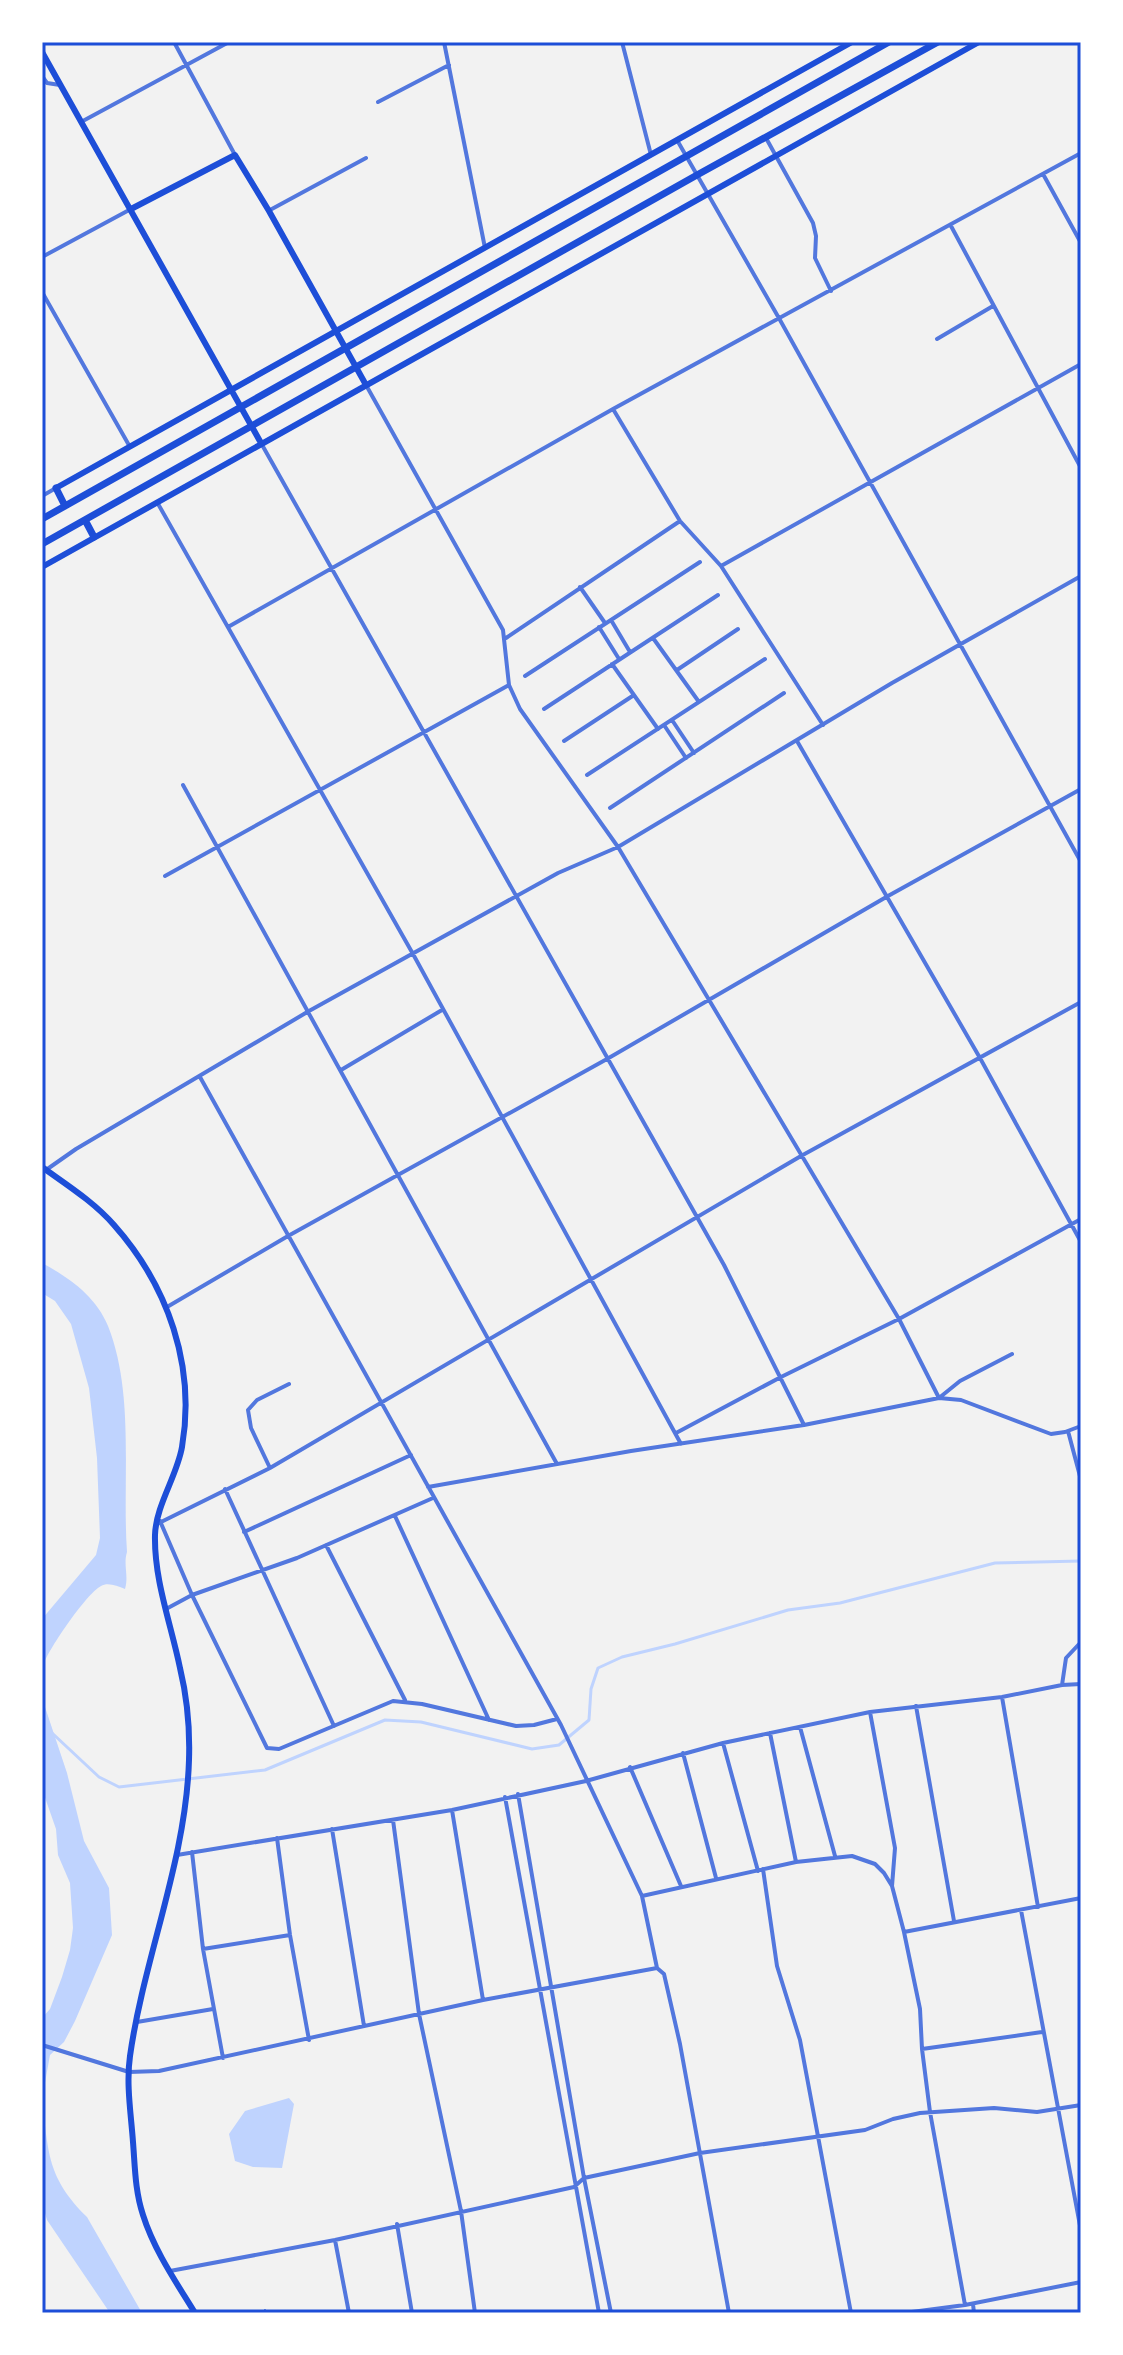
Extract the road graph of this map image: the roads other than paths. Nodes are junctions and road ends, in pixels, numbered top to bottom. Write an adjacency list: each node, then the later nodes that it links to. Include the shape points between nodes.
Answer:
1 (174, 42): 10 (street)
2 (229, 42): 10 (street)
3 (444, 42): 11 (street)
4 (622, 42): 20 (street)
5 (852, 42): 17 (main road)
6 (889, 42): 22 (highway)
7 (938, 42): 16 (highway)
8 (979, 42): 21 (main road)
9 (42, 52): 13 (main road)
10 (186, 65): 15 (street); 19 (street)
11 (449, 65): 14 (street); 31 (street)
12 (42, 76): 13 (street, via 47,83)
13 (60, 85): 15 (main road)
14 (378, 102)
15 (81, 122): 27 (main road)
16 (765, 137): 21 (street); 25 (highway)
17 (677, 140): 20 (main road); 22 (street)
18 (1081, 153): 24 (street)
19 (235, 155): 27 (main road); 28 (main road)
20 (651, 155): 31 (main road)
21 (776, 155): 26 (main road); 33 (street, via 813,223 815,258)
22 (686, 156): 25 (street); 39 (highway)
23 (366, 158): 28 (street)
24 (1043, 174): 29 (street); 30 (street)
25 (697, 175): 26 (street); 41 (highway)
26 (708, 192): 36 (street); 42 (main road)
27 (131, 209): 32 (street); 44 (main road)
28 (269, 211): 37 (main road)
29 (951, 226): 33 (street); 35 (street)
30 (1081, 243)
31 (485, 248): 37 (main road)
32 (42, 257)
33 (831, 291): 36 (street)
34 (42, 292): 49 (street)
35 (993, 306): 38 (street); 43 (street)
36 (780, 320): 46 (street); 51 (street)
37 (336, 331): 39 (main road); 44 (main road)
38 (937, 339)
39 (345, 348): 41 (main road); 45 (highway)
40 (1081, 364): 43 (street)
41 (356, 366): 42 (main road); 47 (highway)
42 (366, 385): 48 (main road); 56 (street)
43 (1038, 388): 50 (street); 51 (street)
44 (231, 390): 45 (main road); 49 (main road)
45 (240, 407): 47 (main road); 55 (highway)
46 (613, 409): 56 (street); 59 (street)
47 (251, 425): 48 (main road); 58 (highway)
48 (261, 443): 54 (main road); 65 (street)
49 (130, 448): 52 (main road)
50 (1081, 468)
51 (869, 482): 63 (street); 75 (street)
52 (56, 488): 53 (street); 55 (highway)
53 (42, 496)
54 (157, 502): 60 (main road); 70 (street)
55 (65, 506): 57 (highway)
56 (436, 509): 65 (street); 73 (street)
57 (42, 519)
58 (85, 520): 60 (highway); 61 (highway)
59 (680, 521): 63 (street); 67 (street)
60 (94, 537): 64 (main road)
61 (42, 544)
62 (700, 562): 69 (street)
63 (721, 566): 89 (street)
64 (42, 567)
65 (332, 568): 70 (street); 91 (street)
66 (1081, 576): 75 (street)
67 (580, 587): 69 (street); 73 (street)
68 (718, 595): 74 (street)
69 (608, 622): 71 (street); 76 (street)
70 (228, 627): 98 (street)
71 (599, 627): 78 (street); 81 (street)
72 (738, 629): 80 (street)
73 (506, 638): 82 (street)
74 (653, 638): 76 (street); 80 (street)
75 (959, 646): 89 (street); 100 (street)
76 (631, 652): 78 (street)
77 (765, 659): 85 (street)
78 (620, 660): 79 (street)
79 (612, 664): 84 (street); 86 (street)
80 (677, 670): 85 (street)
81 (525, 676)
82 (509, 685): 91 (street); 103 (street, via 520,709)
83 (784, 693): 94 (street)
84 (634, 695): 90 (street); 92 (street)
85 (699, 702): 87 (street)
86 (544, 709)
87 (672, 720): 88 (street); 94 (street)
88 (664, 725): 90 (street); 95 (street)
89 (823, 725): 93 (street)
90 (658, 729): 96 (street)
91 (423, 733): 98 (street); 107 (street)
92 (564, 741)
93 (797, 741): 103 (street); 106 (street)
94 (694, 753): 95 (street)
95 (686, 758): 101 (street)
96 (587, 775)
97 (183, 785): 102 (street)
98 (321, 789): 102 (street); 108 (street)
99 (1081, 789): 100 (street)
100 (1050, 806): 104 (street); 106 (street)
101 (610, 808)
102 (217, 847): 105 (street); 112 (street)
103 (618, 847): 107 (street); 109 (street)
104 (1081, 862)
105 (165, 876)
106 (888, 896): 109 (street); 113 (street)
107 (516, 898): 108 (street); 114 (street)
108 (413, 954): 111 (street); 112 (street)
109 (709, 1000): 114 (street); 118 (street)
110 (1081, 1002): 113 (street)
111 (443, 1010): 115 (street); 117 (street)
112 (309, 1011): 115 (street); 116 (street)
113 (980, 1058): 118 (street); 123 (street)
114 (607, 1059): 117 (street); 121 (street)
115 (341, 1070): 120 (street)
116 (200, 1077): 119 (street); 124 (street)
117 (500, 1117): 120 (street); 126 (street)
118 (801, 1156): 121 (street); 128 (street)
119 (44, 1168): 127 (main road, via 113,1224)
120 (398, 1174): 124 (street); 129 (street)
121 (697, 1218): 126 (street); 131 (street)
122 (1081, 1219): 123 (street)
123 (1072, 1224): 125 (street); 128 (street)
124 (288, 1236): 127 (street); 134 (street)
125 (1081, 1242)
126 (592, 1279): 129 (street); 138 (street)
127 (167, 1307): 148 (main road, via 183,1362 187,1408 182,1451)
128 (899, 1319): 131 (street); 133 (street)
129 (489, 1340): 134 (street); 141 (street)
130 (1012, 1354): 133 (street)
131 (781, 1377): 135 (street); 138 (street)
132 (289, 1384): 142 (street, via 248,1410)
133 (939, 1398): 135 (street); 137 (street, via 961,1400 1051,1434)
134 (382, 1402): 140 (street); 142 (street)
135 (804, 1425): 139 (street)
136 (1081, 1426): 137 (street)
137 (1068, 1431): 143 (street)
138 (676, 1433): 139 (street)
139 (681, 1444): 141 (street)
140 (411, 1455): 144 (street); 149 (street)
141 (557, 1464): 144 (street)
142 (270, 1468): 145 (street)
143 (1081, 1480)
144 (428, 1487): 146 (street)
145 (225, 1489): 148 (street); 149 (street)
146 (433, 1498): 147 (street); 161 (street)
147 (395, 1516): 150 (street); 162 (street)
148 (158, 1523): 152 (street); 153 (main road, via 157,1558)
149 (244, 1532): 151 (street)
150 (326, 1545): 151 (street); 158 (street)
151 (260, 1569): 152 (street); 163 (street)
152 (192, 1595): 153 (street); 163 (street, via 264,1745 279,1749)
153 (166, 1609): 177 (main road, via 184,1691 189,1760)
154 (1081, 1642): 156 (street, via 1066,1658)
155 (1081, 1684): 156 (street)
156 (1062, 1685): 157 (street)
157 (1002, 1697): 159 (street); 186 (street)
158 (406, 1701): 162 (street); 163 (street, via 384,1703)
159 (916, 1706): 160 (street); 188 (street)
160 (870, 1712): 164 (street); 183 (street, via 895,1848)
161 (557, 1719): 162 (street, via 525,1726); 169 (street)
162 (489, 1720)
163 (334, 1726)
164 (800, 1727): 165 (street); 178 (street)
165 (770, 1733): 166 (street); 179 (street)
166 (723, 1743): 167 (street); 180 (street)
167 (683, 1753): 168 (street); 181 (street)
168 (630, 1767): 169 (street); 182 (street)
169 (586, 1781): 170 (street); 184 (street)
170 (518, 1794): 171 (street); 193 (street)
171 (505, 1797): 172 (street); 194 (street)
172 (452, 1810): 173 (street); 195 (street)
173 (393, 1820): 174 (street); 197 (street)
174 (332, 1829): 175 (street); 199 (street)
175 (277, 1838): 176 (street); 190 (street)
176 (192, 1852): 177 (street); 191 (street)
177 (175, 1855): 198 (main road)
178 (835, 1856): 179 (street); 183 (street, via 875,1864)
179 (796, 1862): 180 (street)
180 (761, 1870): 181 (street); 211 (street, via 777,1966 800,2040)
181 (716, 1878): 182 (street)
182 (681, 1886): 184 (street)
183 (892, 1886): 189 (street)
184 (642, 1896): 192 (street)
185 (1081, 1898): 186 (street)
186 (1038, 1907): 187 (street)
187 (1021, 1910): 188 (street); 200 (street)
188 (954, 1921): 189 (street)
189 (904, 1932): 203 (street, via 920,2009)
190 (290, 1935): 191 (street); 201 (street)
191 (203, 1949): 196 (street)
192 (657, 1968): 193 (street); 212 (street, via 664,1974)
193 (551, 1988): 194 (street); 206 (street)
194 (539, 1989): 195 (street); 207 (street)
195 (483, 2000): 197 (street)
196 (213, 2009): 198 (street); 204 (street)
197 (419, 2014): 199 (street); 215 (street)
198 (136, 2022): 205 (main road)
199 (364, 2026): 201 (street)
200 (1043, 2032): 203 (street); 209 (street)
201 (309, 2040): 204 (street)
202 (42, 2045): 205 (street)
203 (922, 2049): 210 (street)
204 (223, 2058): 205 (street)
205 (129, 2072): 219 (main road, via 136,2190 152,2241)
206 (566, 2075): 207 (street); 213 (street)
207 (555, 2077): 214 (street)
208 (1081, 2105): 209 (street)
209 (1059, 2108): 210 (street); 217 (street)
210 (930, 2112): 211 (street); 224 (street)
211 (816, 2138): 212 (street); 232 (street)
212 (700, 2153): 213 (street); 231 (street)
213 (584, 2178): 214 (street); 220 (street)
214 (574, 2187): 215 (street); 222 (street)
215 (461, 2211): 216 (street); 228 (street)
216 (397, 2224): 218 (street); 227 (street)
217 (1081, 2231)
218 (335, 2240): 219 (street); 226 (street)
219 (170, 2271): 225 (main road)
220 (606, 2282): 222 (street); 230 (street)
221 (1081, 2282): 223 (street)
222 (594, 2284): 229 (street)
223 (973, 2304): 224 (street); 234 (street)
224 (965, 2305): 233 (street)
225 (195, 2313)
226 (349, 2313)
227 (412, 2313)
228 (475, 2313)
229 (599, 2313)
230 (611, 2313)
231 (729, 2313)
232 (851, 2313)
233 (904, 2313)
234 (974, 2313)

